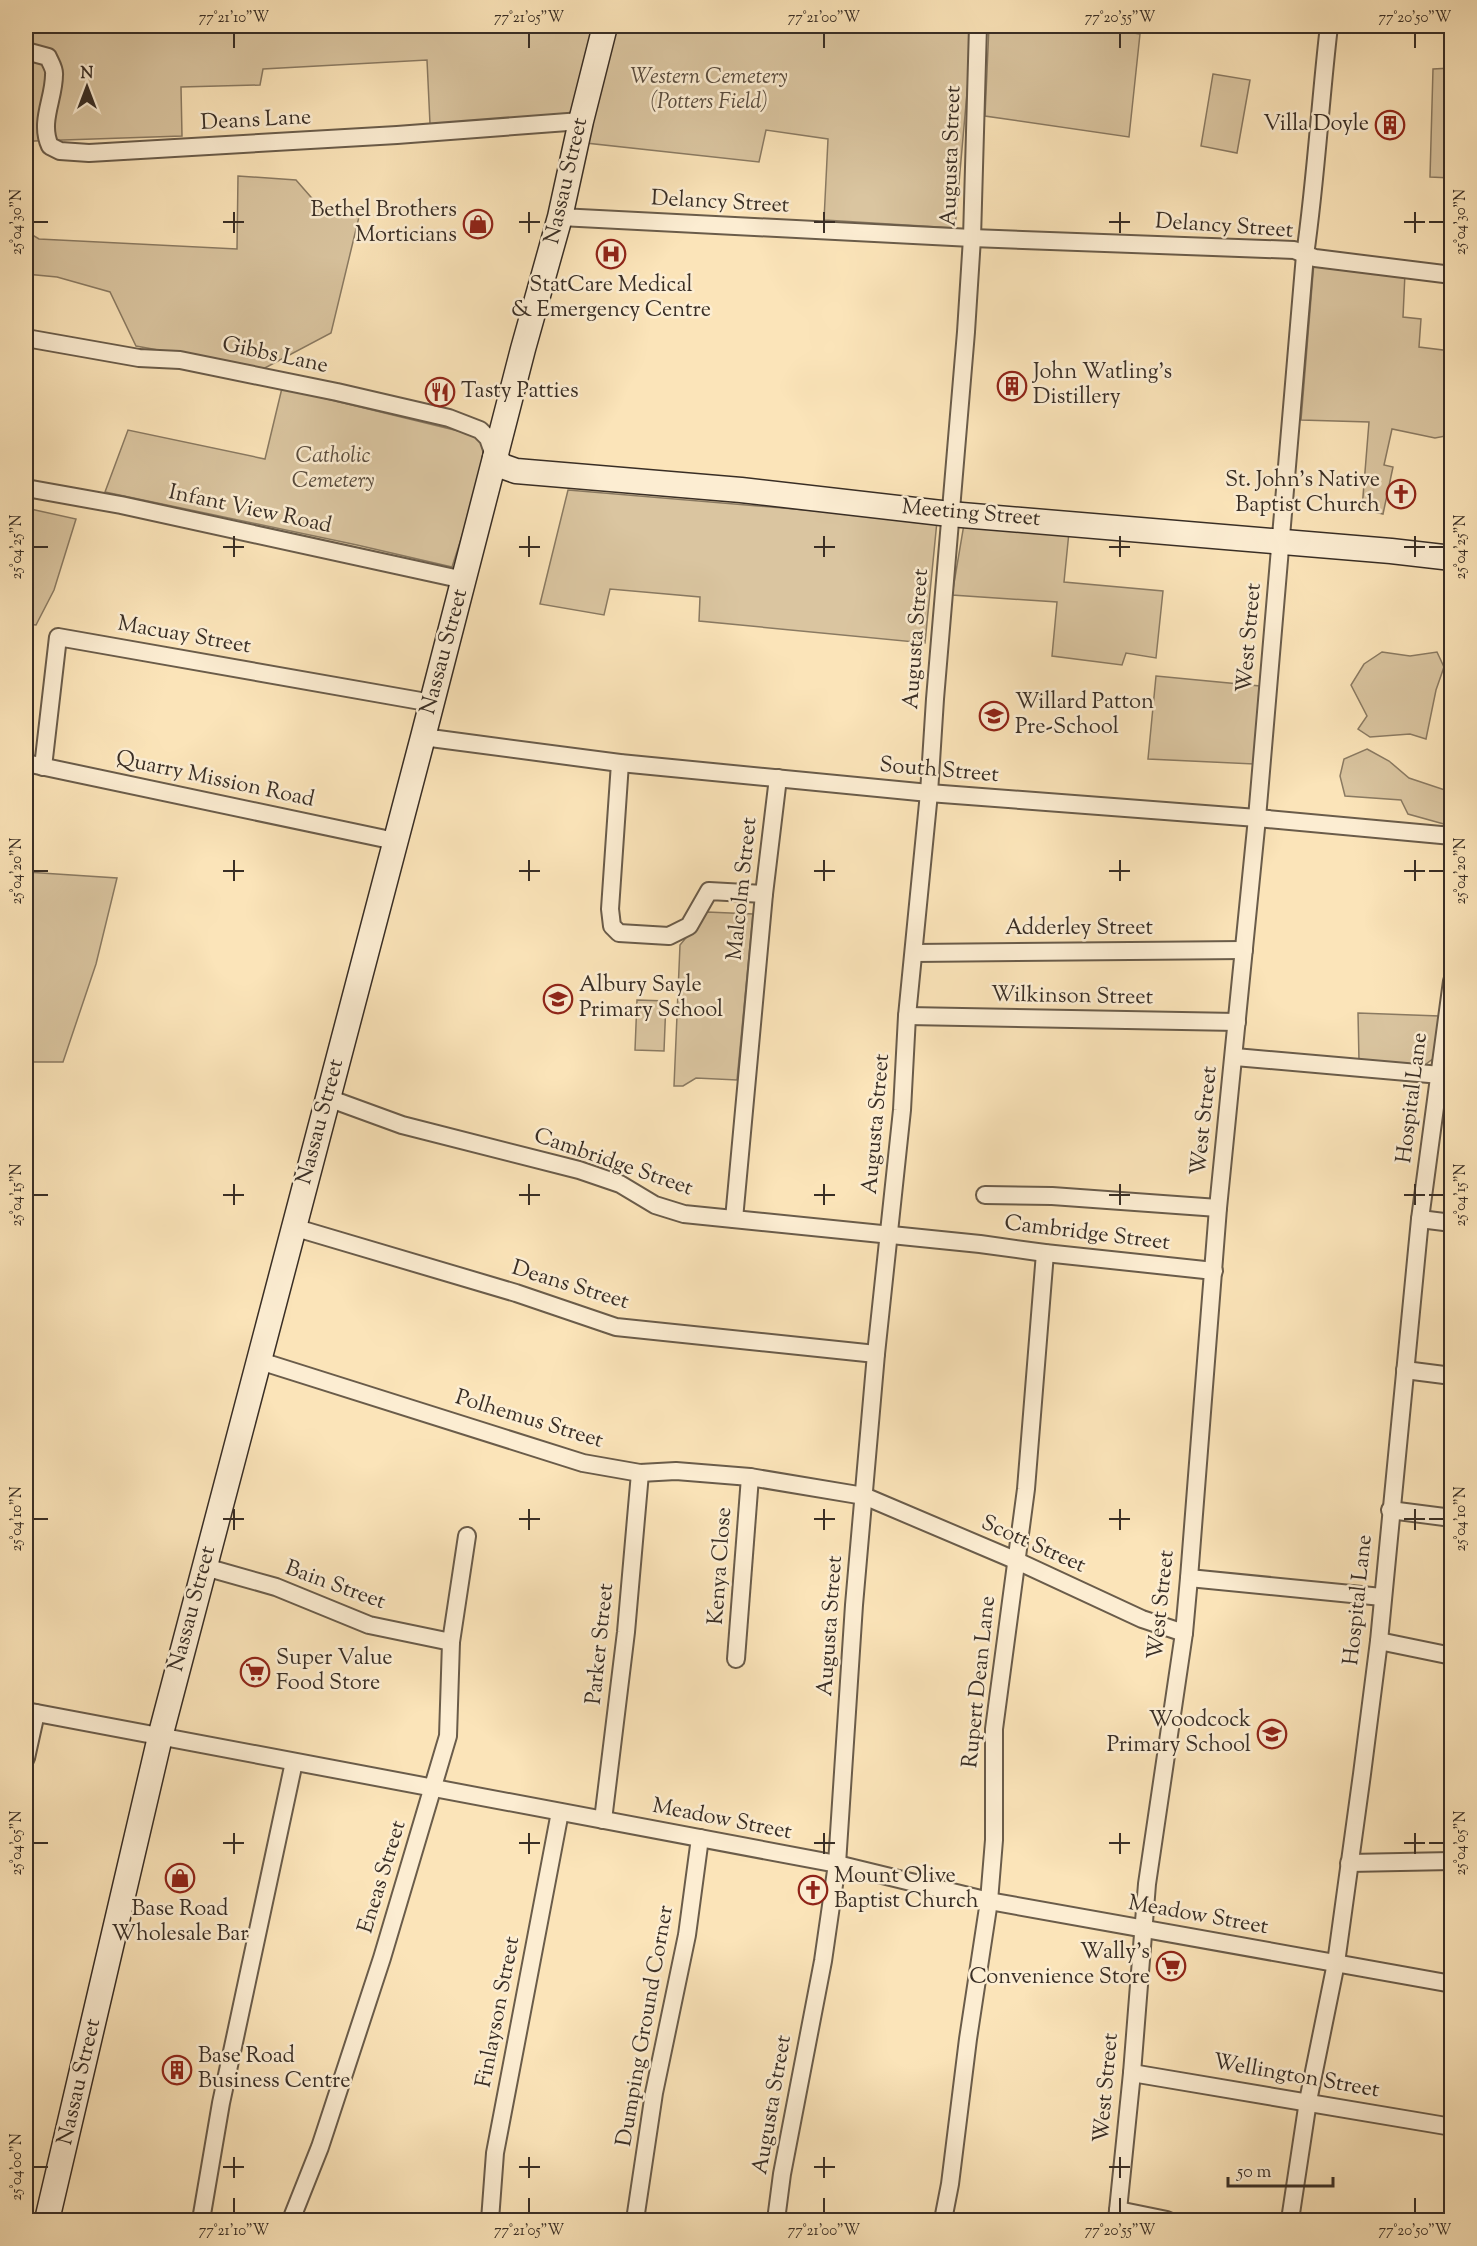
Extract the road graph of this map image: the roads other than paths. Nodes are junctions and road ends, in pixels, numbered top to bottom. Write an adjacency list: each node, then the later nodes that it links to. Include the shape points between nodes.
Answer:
1 (605, 26): 5 (main road, Nassau Street)
2 (978, 26): 7 (street, Augusta Street)
3 (1332, 29): 8 (street, West Street, via 1322,82 1315,191)
4 (26, 51): 5 (street, Deans Lane, via 48,57 55,73 46,137 50,146 60,151 397,135)
5 (581, 121): 6 (main road, Nassau Street)
6 (560, 217): 7 (street, Delancy Street); 11 (main road, Nassau Street)
7 (972, 238): 8 (street, Delancy Street, via 1294,250); 13 (street, Augusta Street)
8 (1305, 255): 9 (street, Delancy Street); 14 (street, West Street)
9 (1452, 275)
10 (26, 338): 11 (street, Gibbs Lane, via 139,358 180,360 449,418 480,430 488,438)
11 (495, 458): 13 (main road, Meeting Street, via 502,466 516,471 741,490); 16 (main road, Nassau Street)
12 (26, 488): 16 (street, Infant View Road, via 133,507)
13 (950, 514): 14 (main road, Meeting Street); 23 (street, Augusta Street)
14 (1282, 542): 15 (main road, Meeting Street); 24 (street, West Street)
15 (1452, 558)
16 (464, 580): 17 (main road, Nassau Street)
17 (432, 703): 18 (main road, Nassau Street); 21 (street, Macuay Street, via 58,637)
18 (423, 738): 20 (street, South Street); 26 (main road, Nassau Street)
19 (26, 763): 21 (street, Quarry Mission Road)
20 (620, 763): 22 (street, South Street); 27 (street, via 610,909 612,926 619,933 669,936 689,926 709,891)
21 (43, 767): 26 (street, Quarry Mission Road)
22 (778, 778): 23 (street, South Street); 27 (street, Malcolm Street)
23 (929, 793): 24 (street, South Street); 29 (street, Augusta Street)
24 (1257, 818): 25 (street, South Street); 28 (street, West Street)
25 (1452, 836)
26 (395, 841): 35 (main road, Nassau Street)
27 (764, 894): 38 (street, Malcolm Street)
28 (1244, 950): 29 (street, Adderley Street); 32 (street, West Street)
29 (915, 953): 31 (street, Augusta Street)
30 (1452, 981): 34 (street, Hospital Lane)
31 (907, 1016): 32 (street, Wilkinson Street); 42 (street, Augusta Street)
32 (1237, 1022): 33 (street, West Street)
33 (1235, 1057): 34 (street); 37 (street, West Street)
34 (1445, 1075): 39 (street, Hospital Lane)
35 (328, 1098): 38 (street, Cambridge Street, via 402,1125 579,1170 684,1214); 41 (main road, Nassau Street)
36 (985, 1194): 37 (street)
37 (1218, 1208): 44 (street, West Street)
38 (734, 1219): 42 (street, Cambridge Street)
39 (1420, 1219): 40 (street); 47 (street, Hospital Lane)
40 (1452, 1223)
41 (293, 1227): 45 (street, Deans Street, via 616,1327); 46 (main road, Nassau Street)
42 (889, 1235): 43 (street, Cambridge Street); 45 (street, Augusta Street)
43 (1045, 1253): 44 (street, Cambridge Street); 55 (street, Rupert Dean Lane)
44 (1214, 1271): 57 (street, West Street)
45 (876, 1354): 51 (street, Augusta Street)
46 (260, 1361): 49 (street, Polhemus Street, via 583,1463); 56 (main road, Nassau Street)
47 (1405, 1370): 48 (street); 52 (street, Hospital Lane)
48 (1452, 1376)
49 (640, 1473): 50 (street, Polhemus Street, via 676,1471); 70 (street, Parker Street)
50 (750, 1477): 51 (street, Polhemus Street); 63 (street, Kenya Close)
51 (864, 1496): 55 (street, Scott Street); 74 (street, Augusta Street)
52 (1390, 1510): 53 (street); 58 (street, Hospital Lane)
53 (1452, 1518)
54 (467, 1536): 61 (street, Eneas Street)
55 (1017, 1562): 59 (street, Scott Street, via 1142,1619); 75 (street, Rupert Dean Lane, via 994,1729 994,1840)
56 (205, 1567): 61 (street, Bain Street, via 276,1587 369,1625); 65 (main road, Nassau Street)
57 (1189, 1578): 58 (street); 59 (street, West Street)
58 (1382, 1597): 60 (street, Hospital Lane)
59 (1184, 1633): 76 (street, West Street)
60 (1379, 1641): 62 (street); 73 (street, Hospital Lane)
61 (451, 1642): 68 (street, Eneas Street, via 448,1736)
62 (1452, 1656)
63 (736, 1659)
64 (31, 1712): 65 (street, Meadow Street); 66 (street)
65 (160, 1737): 67 (street, Meadow Street); 83 (main road, Nassau Street)
66 (26, 1758)
67 (294, 1762): 68 (street, Meadow Street); 84 (street, via 221,2103)
68 (433, 1789): 69 (street, Meadow Street); 85 (street, Eneas Street, via 320,2147)
69 (560, 1812): 70 (street, Meadow Street); 86 (street, Finlayson Street, via 495,2153)
70 (603, 1820): 71 (street, Meadow Street)
71 (700, 1839): 74 (street, Meadow Street); 87 (street, Dumping Ground Corner, via 687,1935 654,2093)
72 (1452, 1861): 73 (street)
73 (1349, 1863): 77 (street, Hospital Lane)
74 (837, 1864): 75 (street, Meadow Street); 88 (street, Augusta Street)
75 (989, 1901): 76 (street, Meadow Street); 89 (street, Rupert Dean Lane)
76 (1143, 1929): 77 (street, Meadow Street); 79 (street, West Street)
77 (1336, 1963): 78 (street, Meadow Street); 80 (street, Hospital Lane)
78 (1452, 1984)
79 (1132, 2073): 80 (street, Wellington Street); 82 (street, West Street)
80 (1308, 2101): 81 (street, Wellington Street); 91 (street, Hospital Lane)
81 (1452, 2127)
82 (1117, 2215): 90 (street)
83 (47, 2220)
84 (201, 2220)
85 (291, 2220)
86 (490, 2220)
87 (635, 2220)
88 (776, 2220)
89 (943, 2220)
90 (1167, 2220)
91 (1290, 2220)

